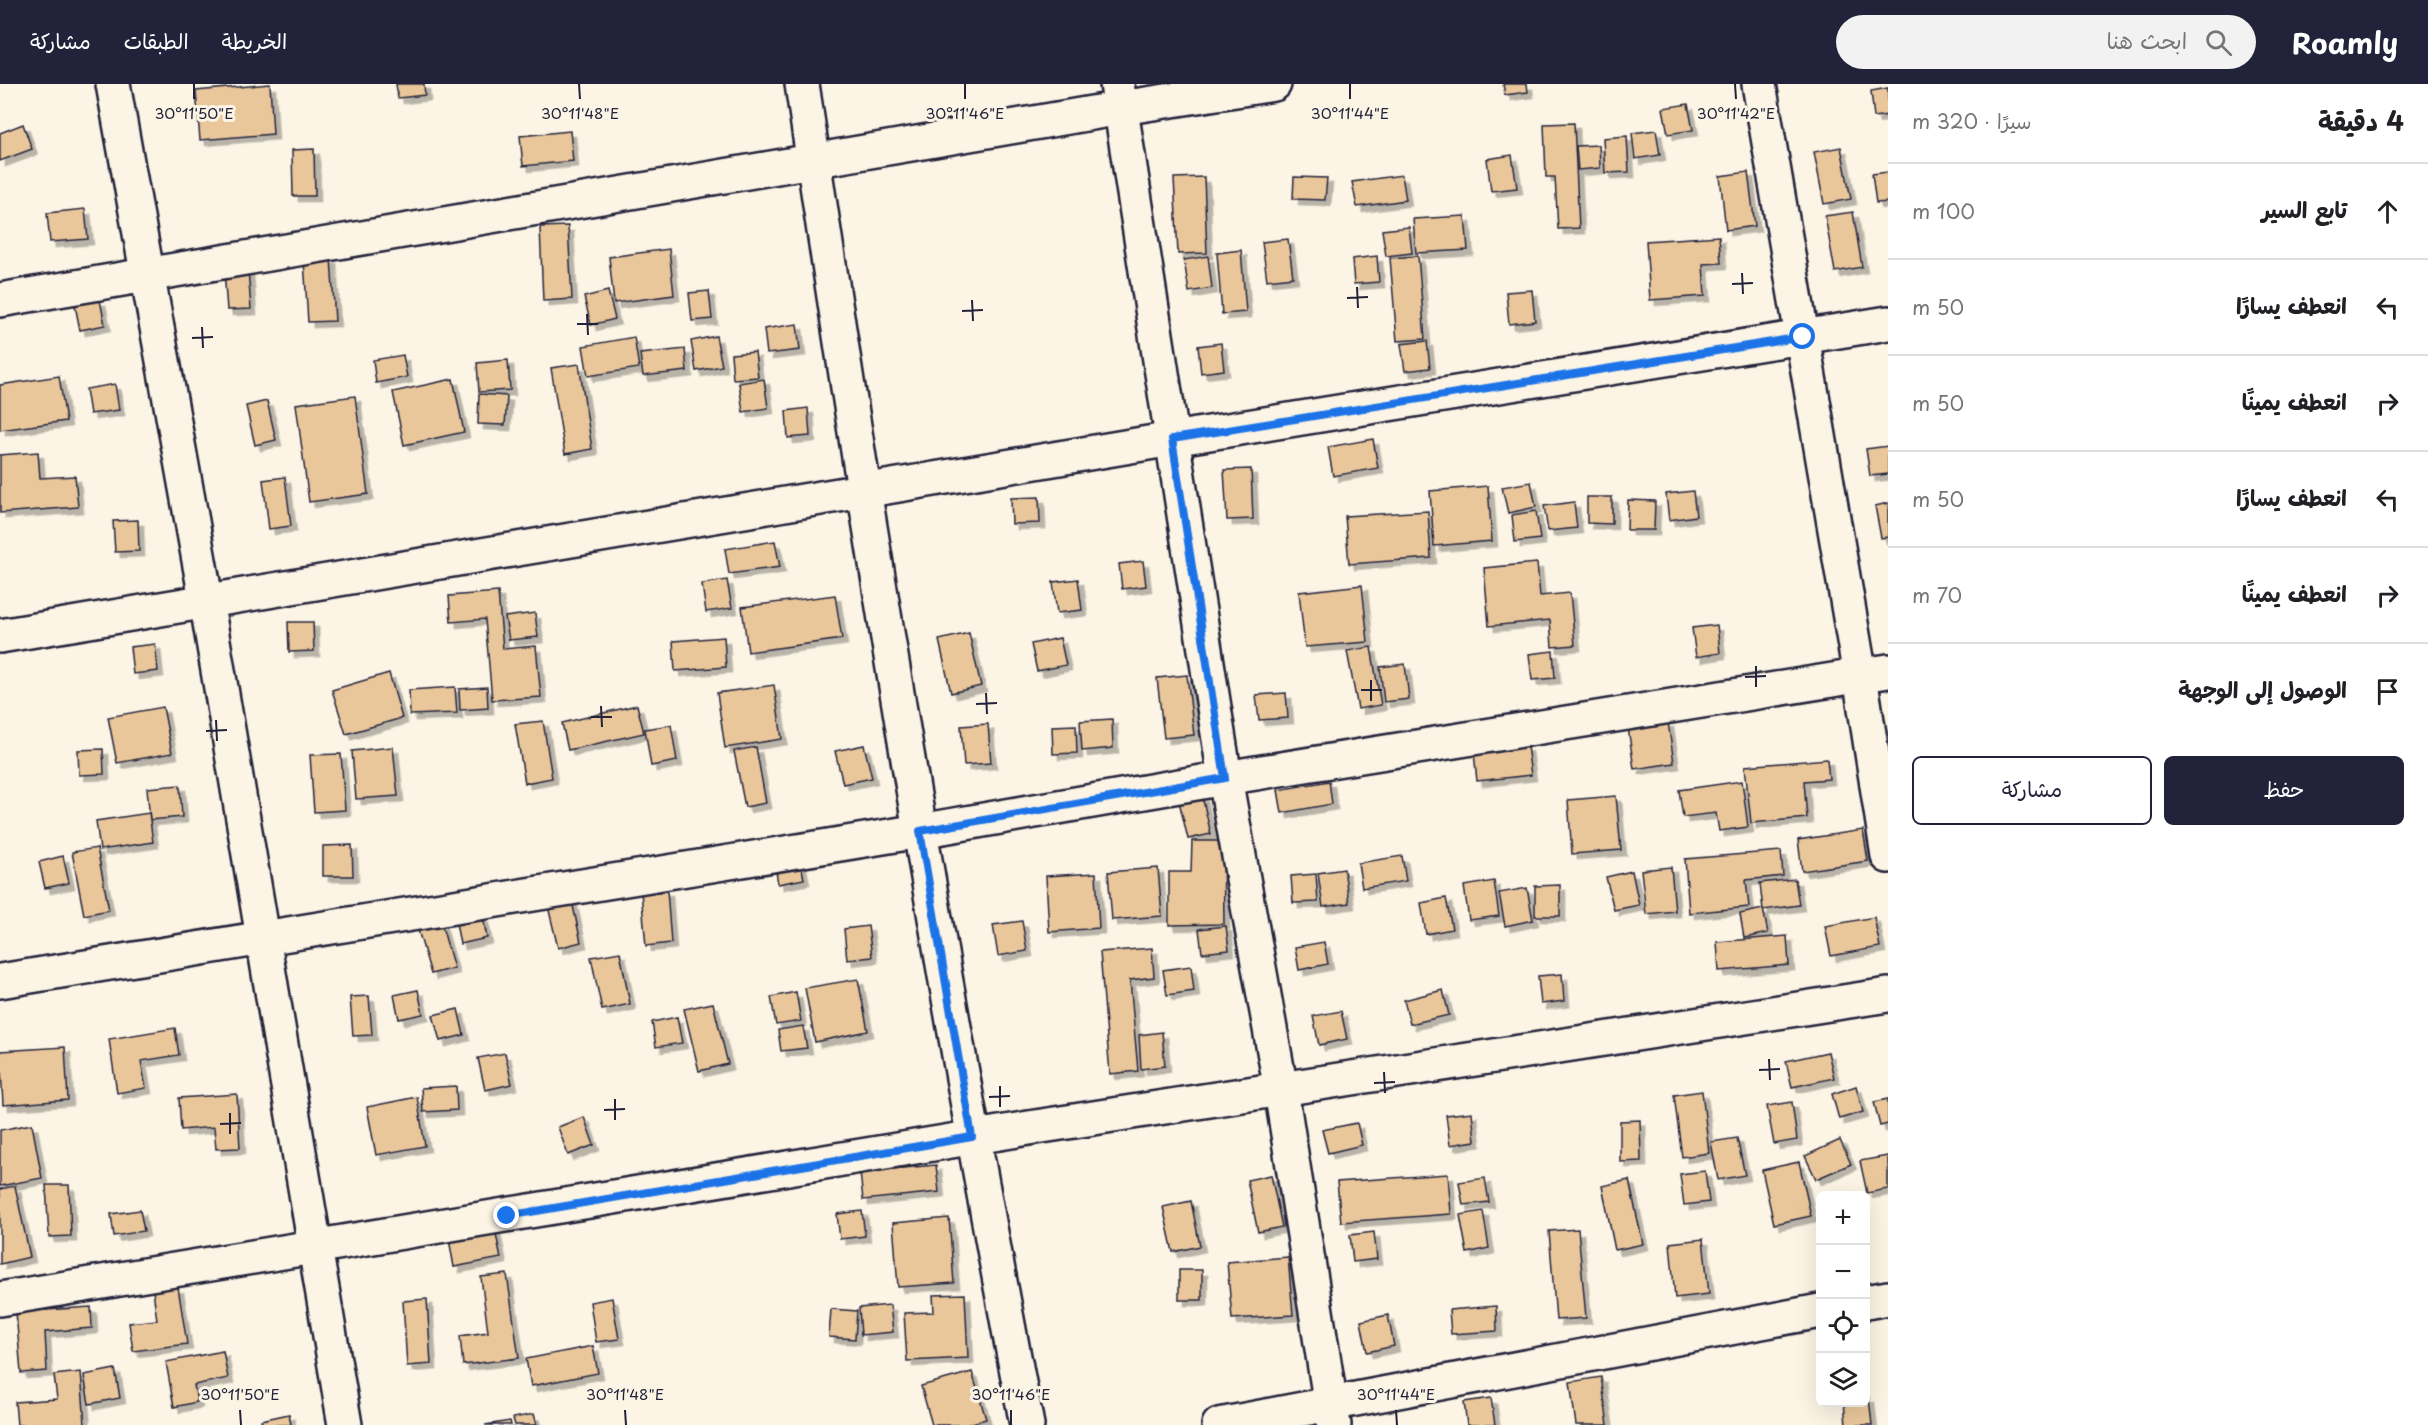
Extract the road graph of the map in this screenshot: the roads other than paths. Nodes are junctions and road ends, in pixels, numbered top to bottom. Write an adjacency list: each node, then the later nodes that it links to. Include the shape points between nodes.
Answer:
1 (113, 84): 7 (street)
2 (802, 84): 6 (street)
3 (1274, 84): 5 (street)
4 (1759, 84): 10 (street)
5 (1119, 96): 6 (street); 11 (street)
6 (813, 161): 7 (street); 12 (street)
7 (147, 274): 8 (street); 13 (street)
8 (0, 300)
9 (1888, 323): 10 (street)
10 (1803, 337): 11 (street); 15 (street)
11 (1172, 439): 12 (street); 16 (street)
12 (865, 490): 13 (street); 17 (street)
13 (206, 599): 14 (street); 19 (street)
14 (0, 636)
15 (1874, 674): 16 (street); 18 (street)
16 (1225, 778): 17 (street); 22 (street)
17 (920, 831): 19 (street); 23 (street)
18 (1888, 856)
19 (263, 939): 20 (street); 24 (street)
20 (0, 981)
21 (1888, 995): 22 (street)
22 (1281, 1090): 23 (street); 29 (street)
23 (972, 1137): 24 (street); 31 (street)
24 (314, 1246): 26 (street); 30 (street)
25 (1888, 1298): 27 (street)
26 (0, 1299)
27 (1870, 1301)
28 (1816, 1312): 29 (street)
29 (1332, 1414): 32 (street)
30 (345, 1425)
31 (1027, 1425)
32 (1219, 1425)

